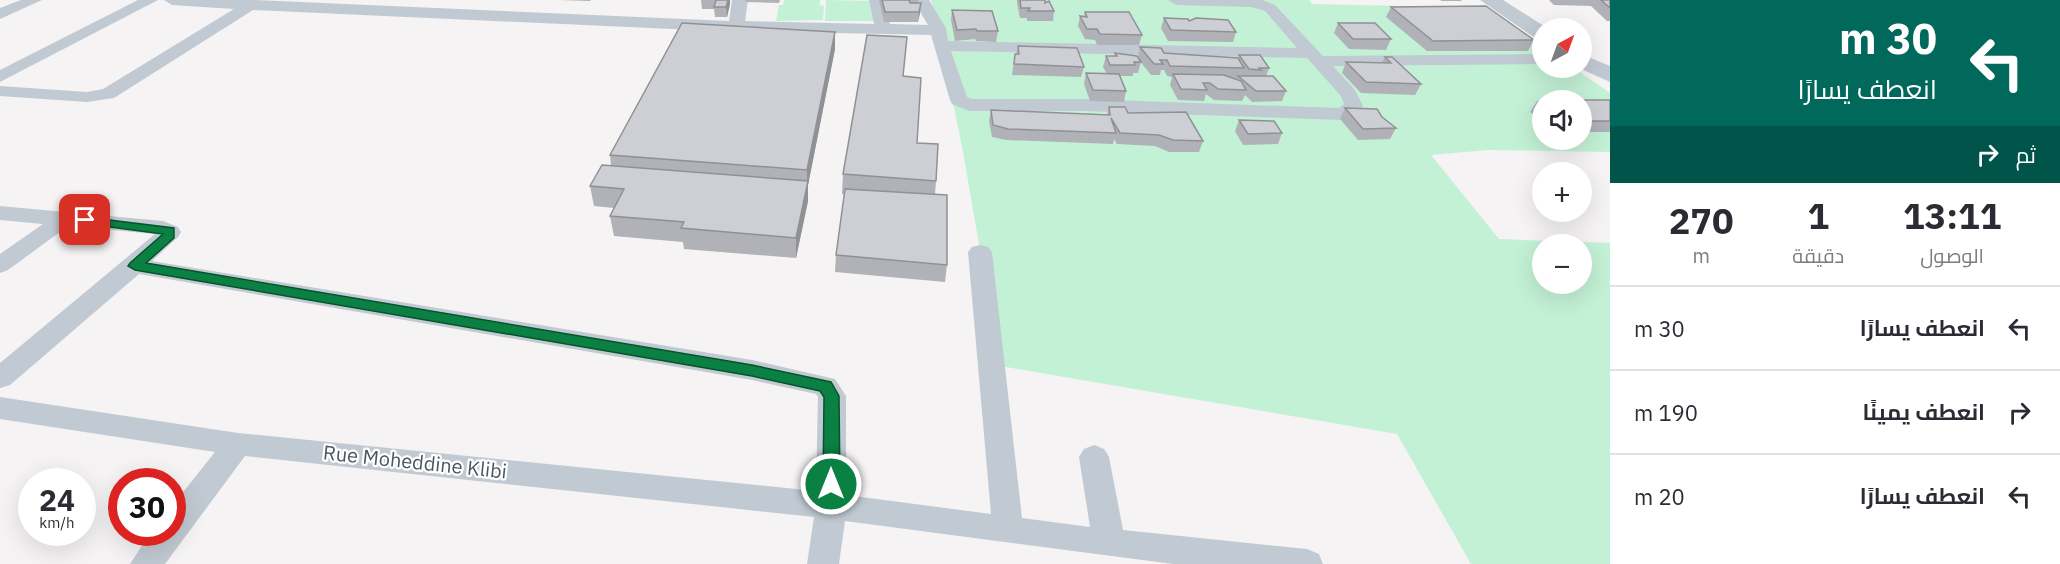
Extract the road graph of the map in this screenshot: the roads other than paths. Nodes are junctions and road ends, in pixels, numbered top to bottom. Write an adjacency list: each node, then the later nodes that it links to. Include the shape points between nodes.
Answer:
1 (34, 0): 11 (street)
2 (150, 0): 20 (street)
3 (172, 0): 10 (street)
4 (599, 0): 12 (street)
5 (740, 0): 13 (street)
6 (877, 0): 15 (street)
7 (921, 0): 16 (street)
8 (1176, 0): 17 (street, via 1263,5)
9 (1490, 0): 14 (street)
10 (252, 4): 12 (street); 22 (street, via 108,94 87,97)
11 (0, 14)
12 (588, 21): 13 (street)
13 (736, 26): 15 (street)
14 (1532, 27)
15 (884, 29): 16 (street)
16 (939, 38): 17 (street); 17 (street, via 959,100 982,107 1084,105 1342,114 1354,106 1349,94)
17 (1314, 57): 18 (street)
18 (1532, 59)
19 (1594, 67): 21 (street)
20 (0, 77)
21 (1610, 84)
22 (0, 91)
23 (0, 213): 24 (street)
24 (66, 218): 26 (street); 27 (street, via 169,230 169,236)
25 (980, 252): 34 (street)
26 (0, 265)
27 (135, 266): 28 (street); 32 (street, via 752,370 825,386 832,396)
28 (0, 378)
29 (0, 408): 30 (street, Rue Moheddine Klibi)
30 (238, 444): 32 (street, Rue Moheddine Klibi); 33 (street)
31 (1094, 457): 35 (street)
32 (831, 506): 34 (street, Rue Moheddine Klibi); 39 (street)
33 (186, 512)
34 (1008, 530): 35 (street, Rue Moheddine Klibi)
35 (1110, 543): 37 (street, Rue Moheddine Klibi)
36 (160, 546): 38 (street)
37 (1275, 562): 40 (street, Rue Moheddine Klibi)
38 (147, 564)
39 (823, 564)
40 (1307, 564)

